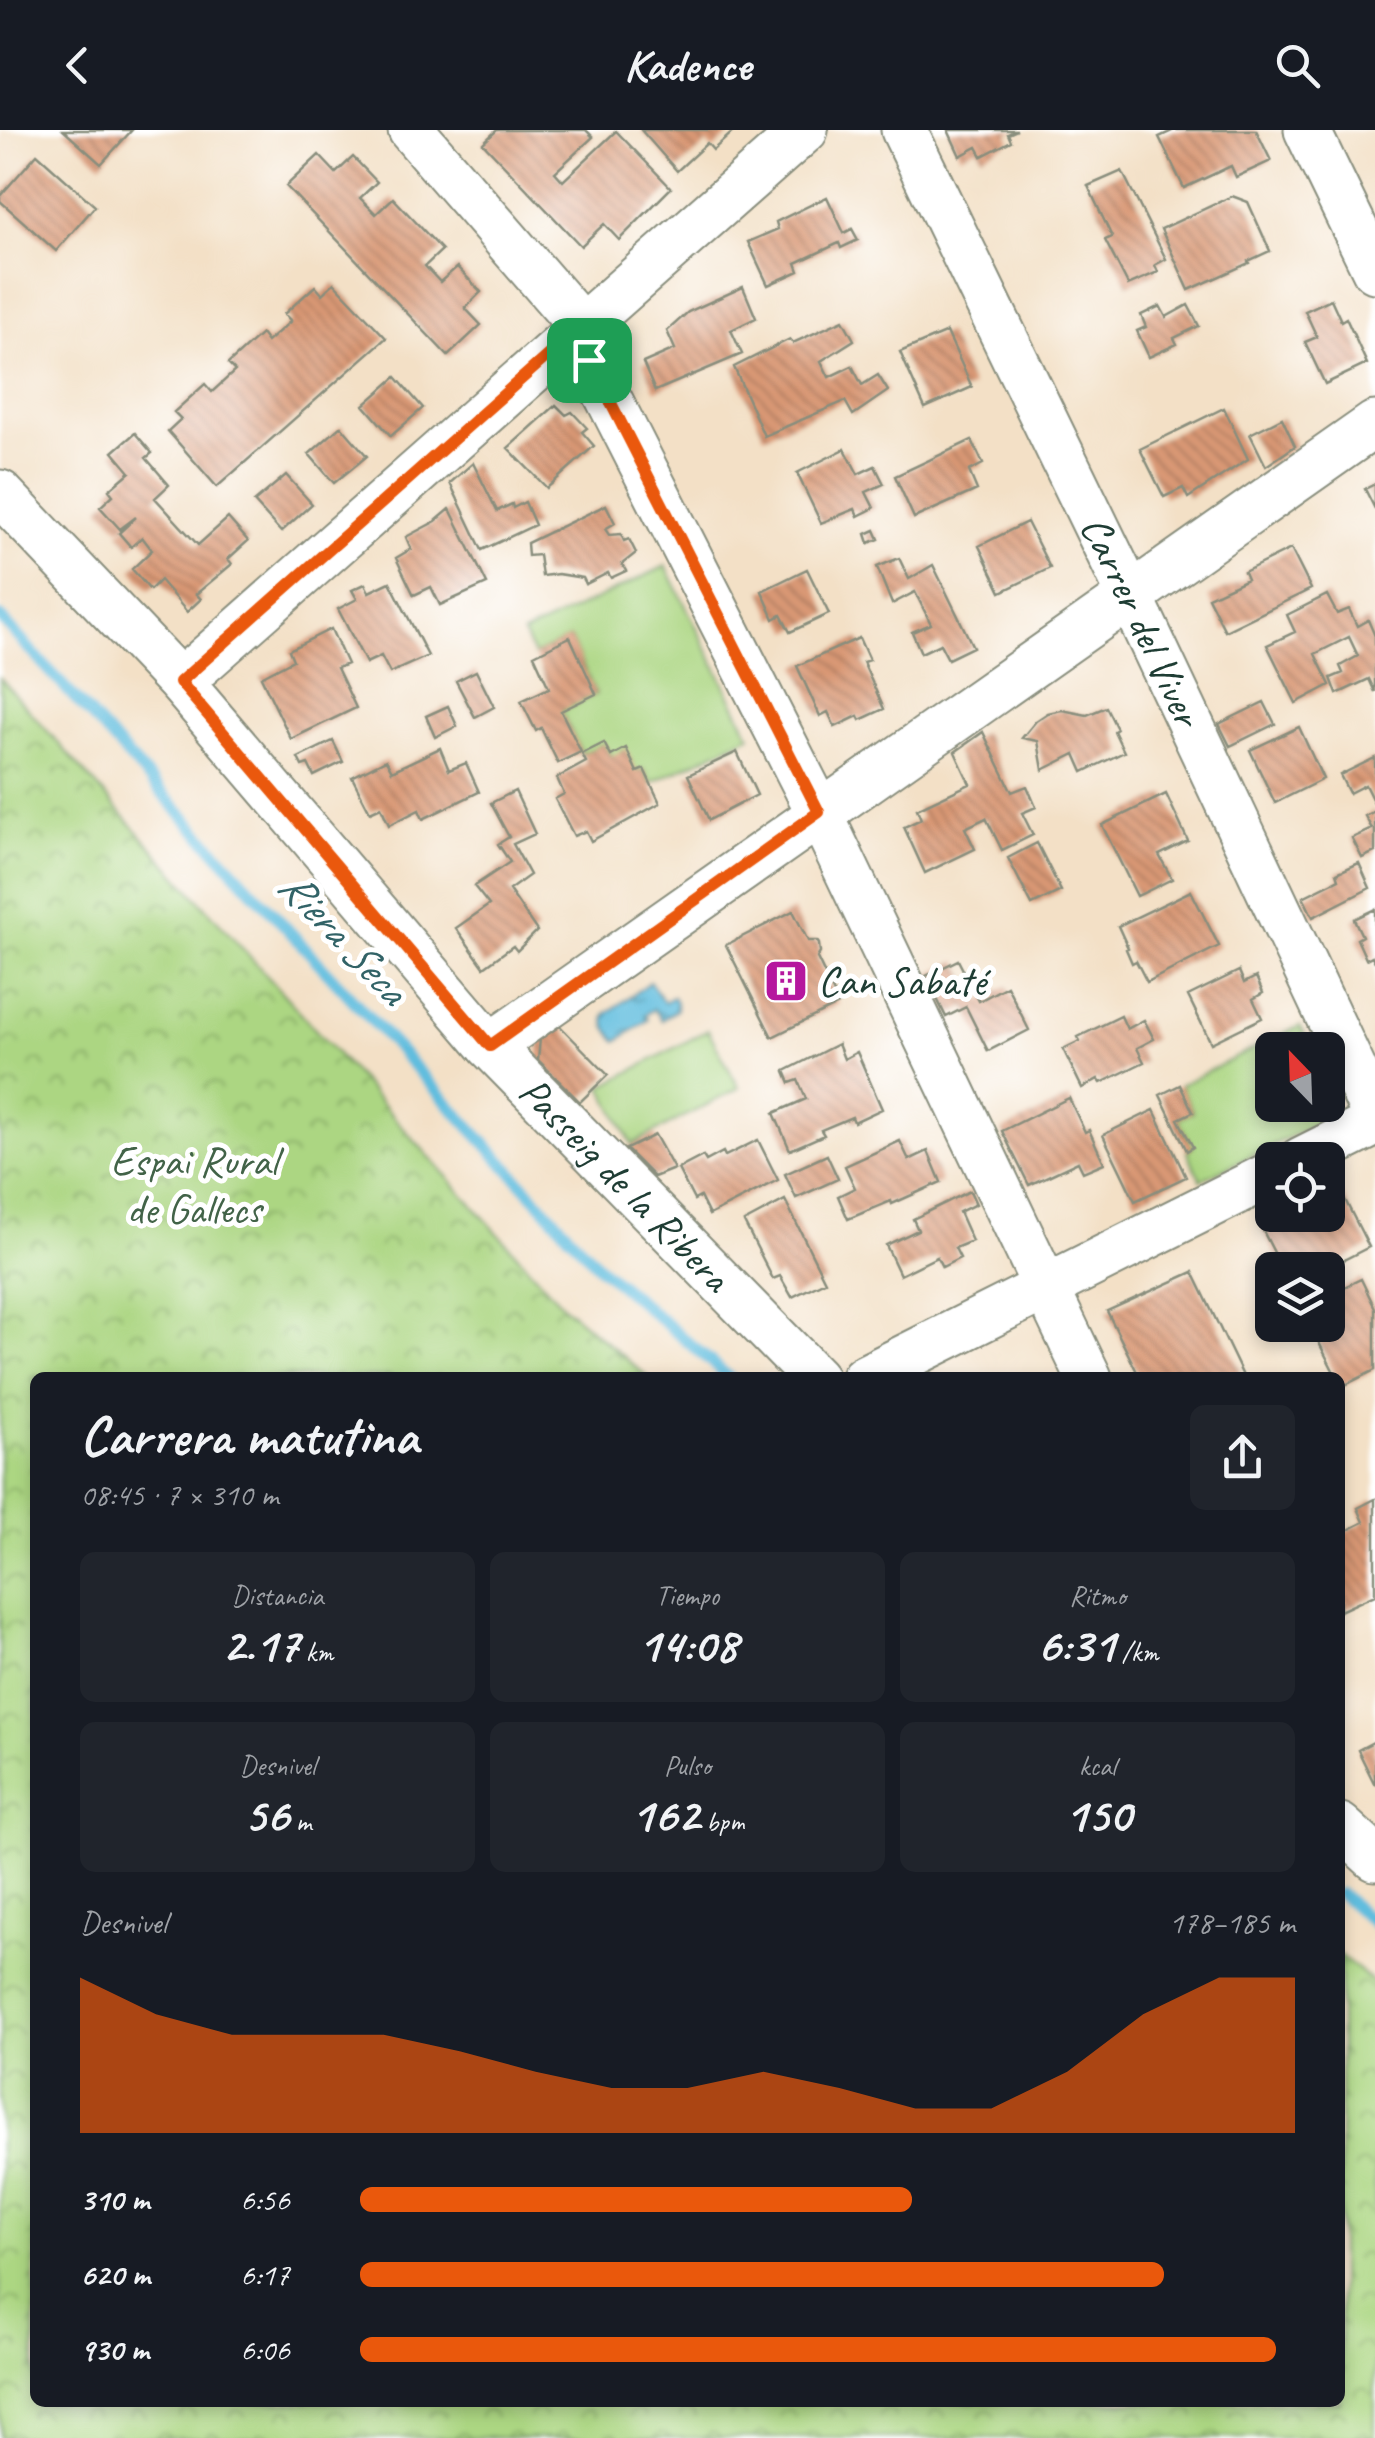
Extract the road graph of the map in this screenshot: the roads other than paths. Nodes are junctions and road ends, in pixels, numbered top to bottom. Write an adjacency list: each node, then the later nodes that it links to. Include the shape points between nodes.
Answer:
1 (411, 130): 6 (street)
2 (804, 130): 6 (street)
3 (904, 130): 9 (street, Carrer del Viver)
4 (1307, 130): 5 (street)
5 (1375, 270)
6 (581, 326): 10 (street); 11 (street, via 589,360)
7 (1375, 424): 9 (street)
8 (0, 493): 10 (street, Passeig de la Ribera)
9 (1130, 598): 11 (street); 13 (street, Carrer del Viver)
10 (180, 682): 12 (street, Passeig de la Ribera)
11 (819, 812): 12 (street); 17 (street)
12 (490, 1046): 18 (street, Passeig de la Ribera)
13 (1375, 1115)
14 (1375, 1124): 15 (street)
15 (1338, 1142)
16 (1255, 1182): 17 (street)
17 (1045, 1286): 19 (street); 20 (street)
18 (809, 1372)
19 (876, 1372)
20 (1085, 1372)
21 (1345, 1831): 22 (street)
22 (1375, 1858)

